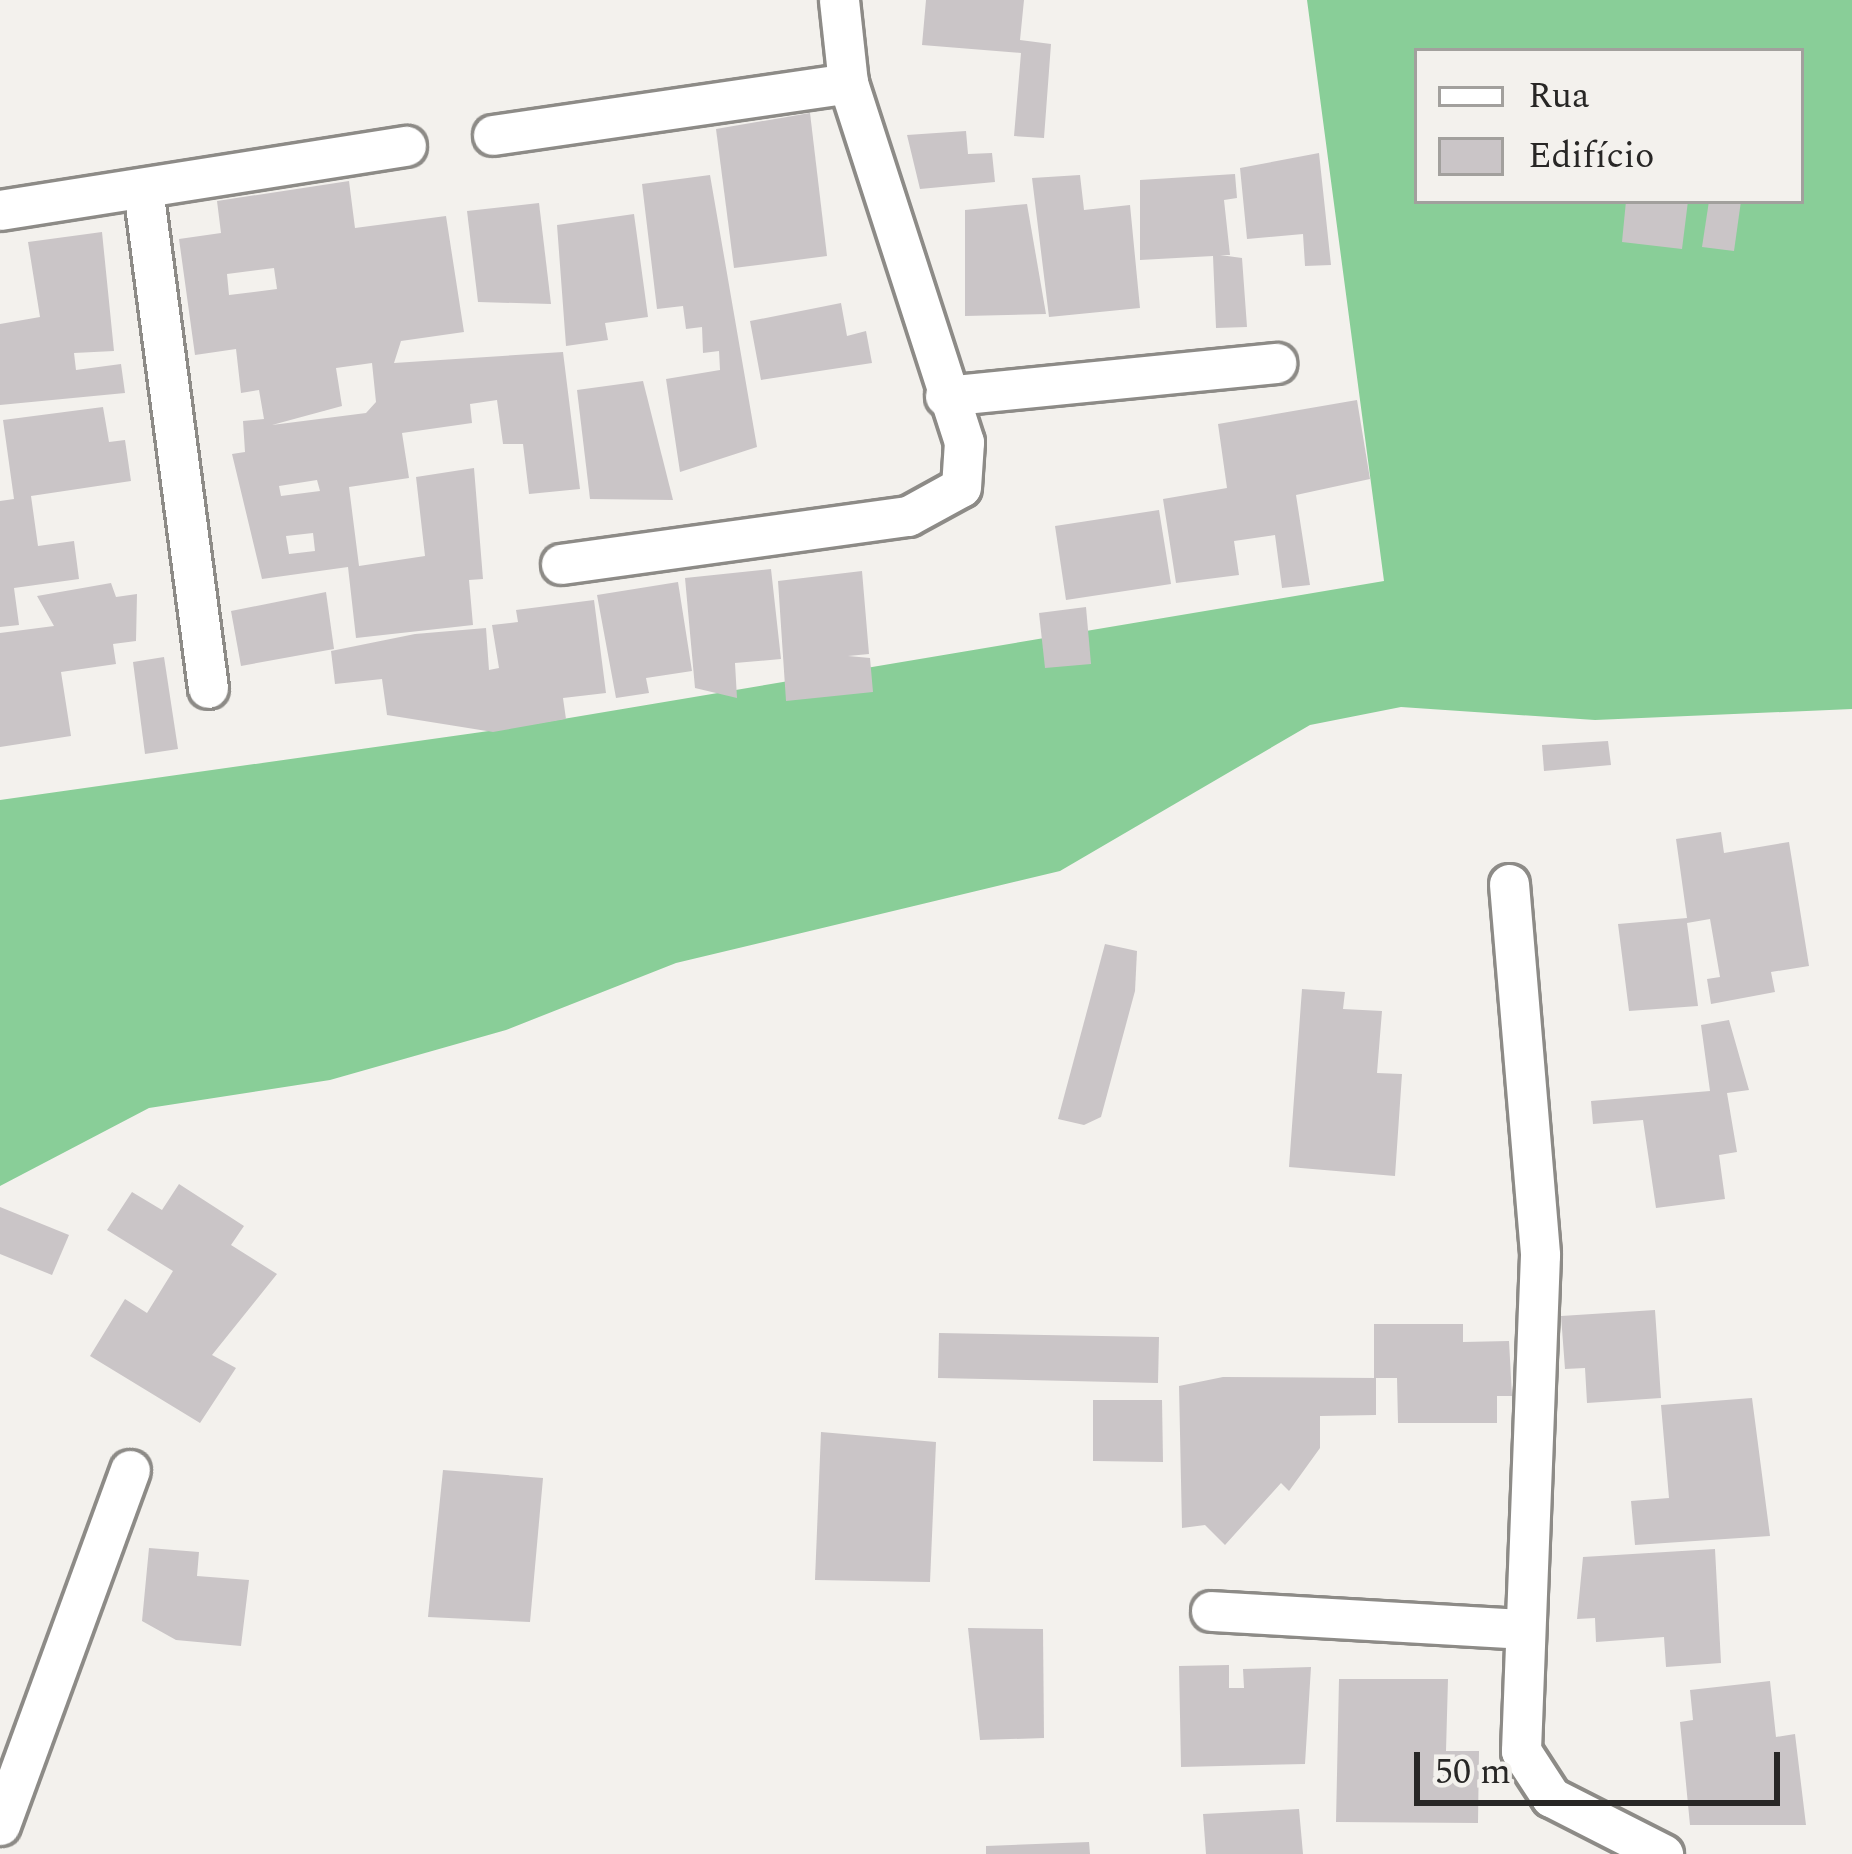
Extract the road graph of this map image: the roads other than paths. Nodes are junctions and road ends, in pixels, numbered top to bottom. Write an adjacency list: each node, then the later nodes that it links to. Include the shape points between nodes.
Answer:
1 (839, 0): 2 (street)
2 (848, 83): 3 (street); 8 (street)
3 (493, 135)
4 (406, 146): 5 (street)
5 (143, 189): 6 (street); 10 (street)
6 (0, 211)
7 (1276, 363): 8 (street)
8 (945, 396): 9 (street, via 968,469 944,504)
9 (561, 564)
10 (208, 688)
11 (1509, 884): 14 (street, via 1540,1255)
12 (130, 1470): 15 (street)
13 (1211, 1611): 14 (street)
14 (1523, 1629): 16 (street, via 1528,1776)
15 (0, 1825)
16 (1663, 1854)

